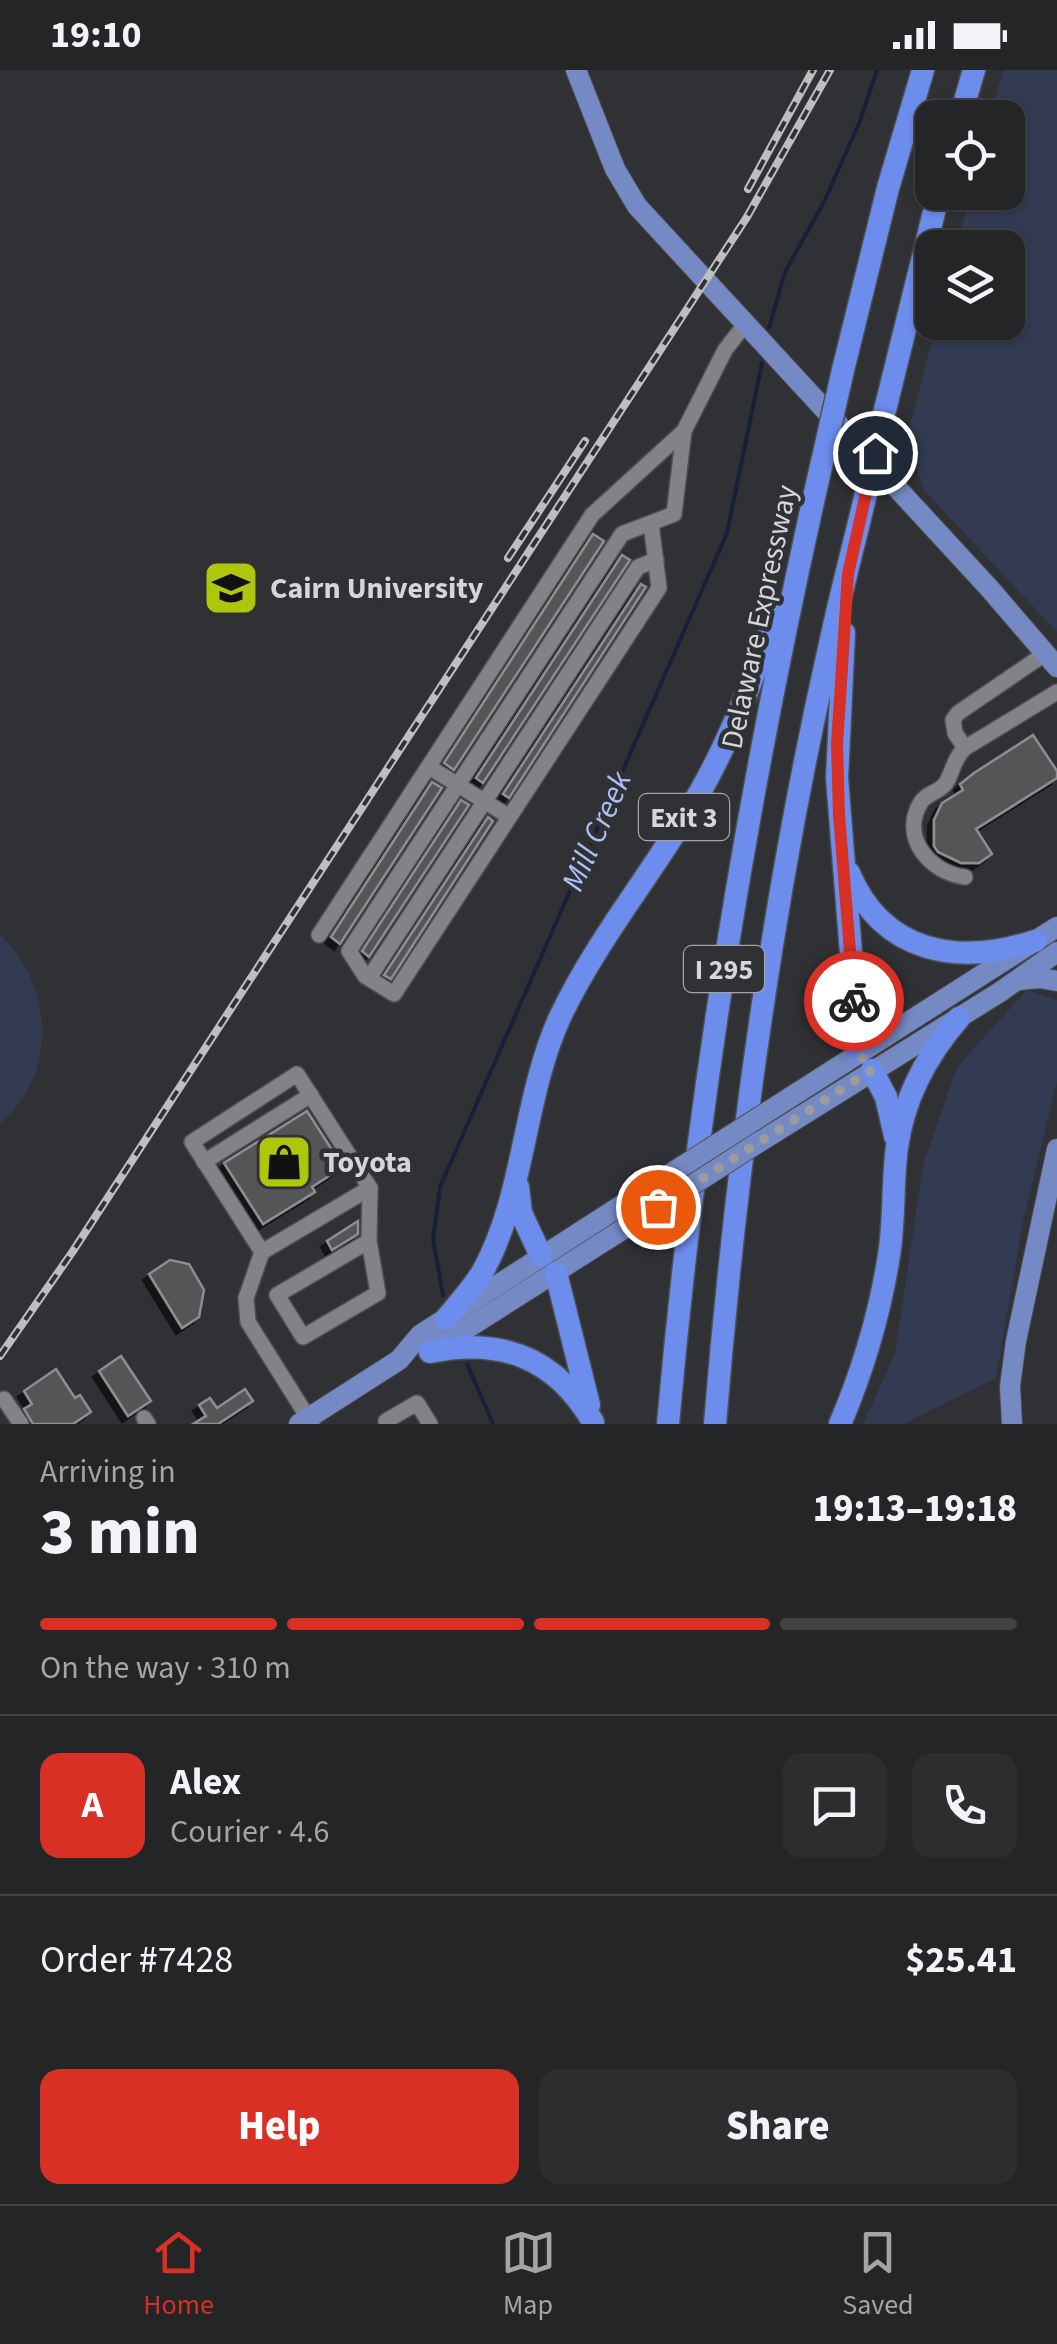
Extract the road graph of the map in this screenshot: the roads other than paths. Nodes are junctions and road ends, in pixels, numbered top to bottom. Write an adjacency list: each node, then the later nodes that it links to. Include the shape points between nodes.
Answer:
1 (576, 70): 6 (main road, via 624,187)
2 (923, 70): 8 (highway, Delaware Expressway / I 295, bridge)
3 (974, 70): 4 (highway)
4 (965, 100)
5 (934, 210): 11 (highway, I 295, bridge)
6 (746, 323): 7 (street); 12 (main road)
7 (684, 431): 9 (street, via 674,514); 15 (street, via 592,515)
8 (809, 518): 34 (highway, Exit 3, via 729,737 559,1020 539,1071); 48 (highway, Delaware Expressway / I 295, via 735,894 696,1161)
9 (650, 523): 10 (street); 16 (street, via 622,534)
10 (656, 560): 17 (street, via 638,567); 18 (street, via 659,588)
11 (848, 574): 19 (highway, via 837,744); 49 (highway, I 295, via 804,773 762,1025)
12 (1051, 660): 14 (street, via 958,713 955,733)
13 (1057, 692): 14 (street)
14 (964, 748): 20 (street, via 944,786 922,801 915,822 926,860)
15 (429, 767): 16 (street); 22 (street)
16 (458, 786): 17 (street); 25 (street, via 348,952)
17 (484, 801): 18 (street); 25 (street)
18 (508, 816): 25 (street, via 394,994)
19 (842, 854): 23 (highway, via 873,914 912,942 963,954); 29 (highway)
20 (965, 877)
21 (1057, 927): 23 (main road)
22 (319, 936)
23 (1035, 941): 29 (main road)
24 (1057, 952): 26 (main road)
25 (369, 978)
26 (1017, 980): 27 (main road); 28 (main road)
27 (1057, 981)
28 (959, 1018): 29 (main road); 32 (highway, via 921,1070)
29 (866, 1062): 32 (highway, via 890,1110); 38 (main road, bridge, via 783,1127 658,1207); 38 (main road, bridge, via 786,1100 661,1180)
30 (311, 1096): 33 (street); 33 (street, via 297,1074 192,1142); 35 (street)
31 (1057, 1149): 51 (main road, via 1016,1341)
32 (896, 1150): 50 (highway, via 885,1281)
33 (204, 1162): 37 (street)
34 (517, 1168): 38 (highway, via 521,1213); 39 (highway, via 484,1268)
35 (370, 1188): 36 (street); 37 (street)
36 (369, 1241): 36 (street, via 378,1293 302,1337 277,1295)
37 (262, 1252): 43 (street, via 246,1298 248,1322)
38 (548, 1264): 39 (main road); 40 (main road); 45 (highway)
39 (446, 1319): 41 (main road)
40 (430, 1352): 41 (main road); 45 (highway, via 478,1346 522,1356 562,1380)
41 (399, 1360): 43 (main road)
42 (4, 1399): 46 (street)
43 (306, 1422)
44 (385, 1423): 47 (street, via 417,1403)
45 (593, 1423)
46 (20, 1424)
47 (430, 1424)
48 (668, 1424)
49 (715, 1424)
50 (840, 1424)
51 (1012, 1424)

